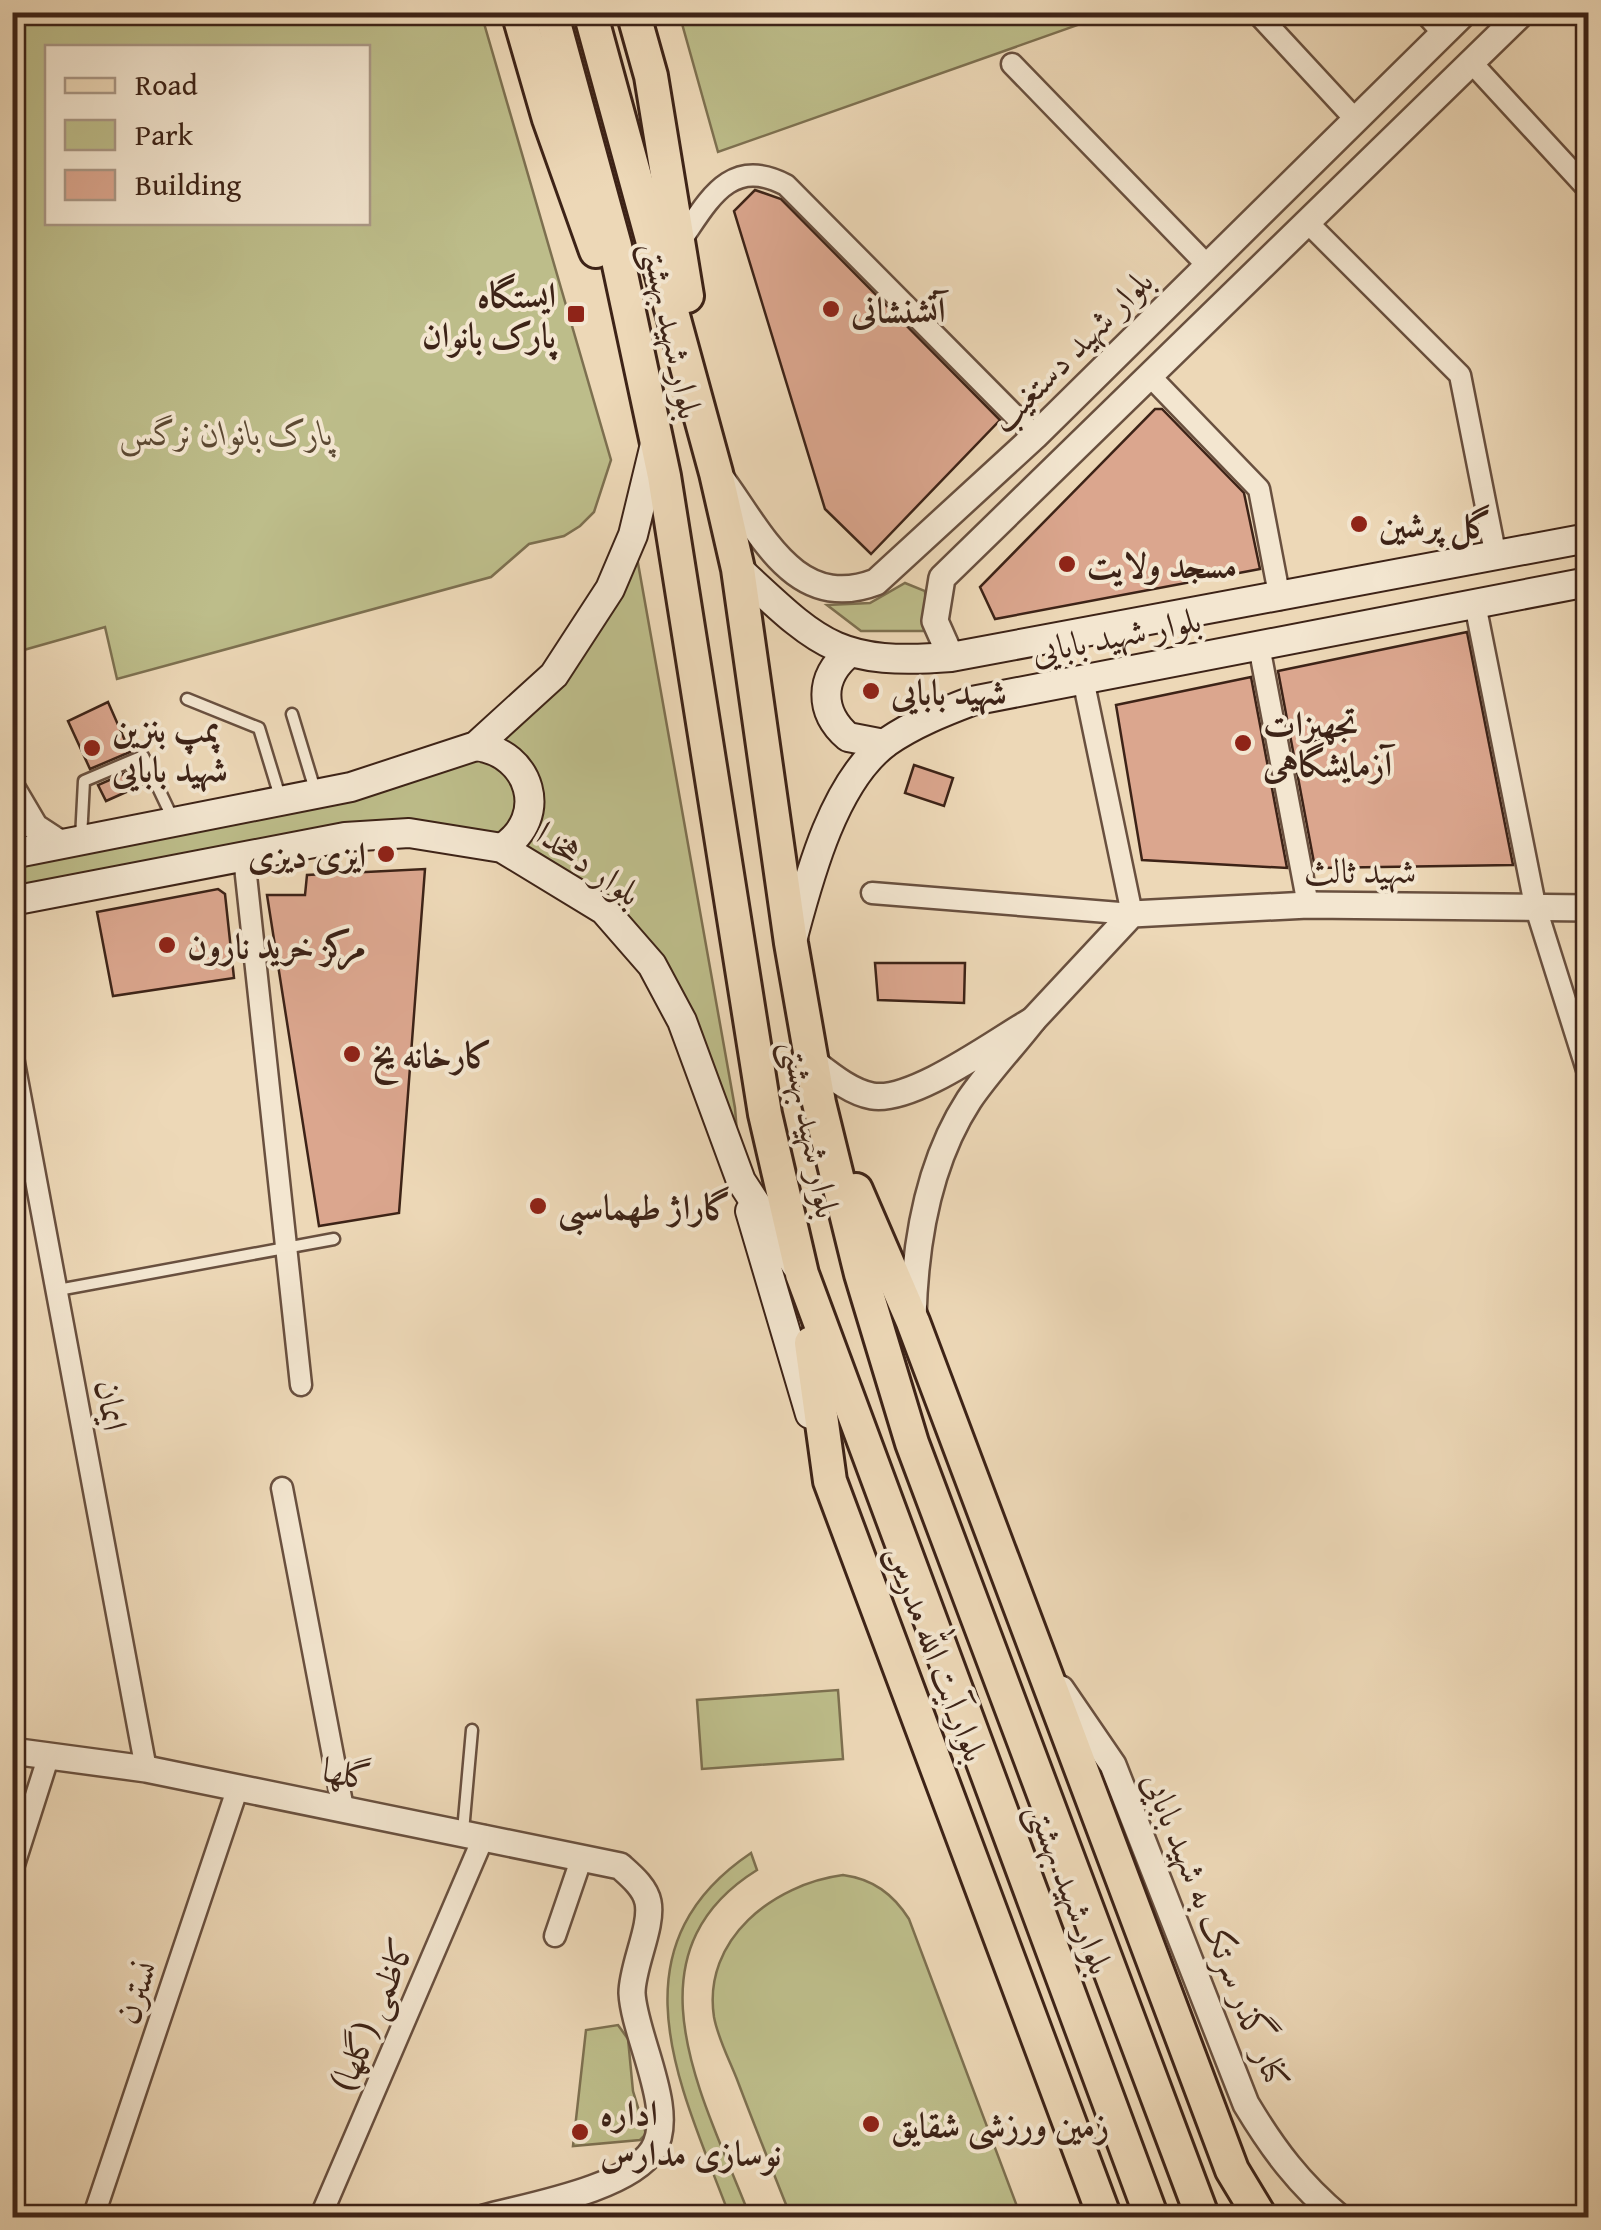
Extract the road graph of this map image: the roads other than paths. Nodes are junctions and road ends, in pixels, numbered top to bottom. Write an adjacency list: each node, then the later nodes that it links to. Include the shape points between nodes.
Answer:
1 (518, 12): 18 (main road)
2 (551, 12): 18 (main road, بلوار شهید بهشتی, via 615,246)
3 (590, 12): 15 (main road)
4 (634, 12): 15 (main road, via 651,76)
5 (1256, 12): 12 (street)
6 (1424, 12): 9 (street)
7 (1465, 12): 9 (street, بلوار شهید دستغیب)
8 (1522, 12): 10 (street, بلوار شهید دستغیب)
9 (1443, 34): 10 (street); 12 (street, بلوار شهید دستغیب)
10 (1471, 62): 13 (street); 14 (street, بلوار شهید دستغیب)
11 (1012, 64): 16 (street)
12 (1355, 119): 16 (street, بلوار شهید دستغیب)
13 (1588, 189)
14 (1307, 222): 17 (street, بلوار شهید دستغیب); 24 (street, via 1460,375)
15 (666, 243): 19 (street, via 729,180 754,174 786,185); 21 (main road, بلوار شهید بهشتی)
16 (1206, 264): 19 (street, بلوار شهید دستغیب)
17 (1149, 375): 26 (street, بلوار شهید دستغیب); 28 (street, via 1259,490)
18 (643, 382): 20 (main road, بلوار شهید بهشتی)
19 (1036, 436): 23 (street, بلوار شهید دستغیب)
20 (656, 439): 37 (main road, via 633,535 610,589 554,674); 61 (main road, بلوار شهید بهشتی, via 765,1114)
21 (716, 473): 23 (street, بلوار شهید دستغیب, via 787,568 820,590 850,592 876,582); 25 (main road, بلوار شهید بهشتی)
22 (1588, 538): 24 (main road, بلوار شهید بابایی)
23 (910, 555): 26 (street, via 922,572)
24 (1496, 557): 28 (main road, بلوار شهید بابایی)
25 (738, 569): 31 (main road, بلوار شهید بابایی, via 808,634); 52 (main road, بلوار شهید بهشتی)
26 (942, 578): 32 (street, via 935,621)
27 (1588, 582): 29 (main road, بلوار شهید بابایی)
28 (1280, 598): 32 (main road, بلوار شهید بابایی)
29 (1475, 604): 30 (main road, بلوار شهید بابایی); 49 (street)
30 (1259, 646): 33 (main road, بلوار شهید بابایی); 48 (street)
31 (849, 653): 32 (main road, بلوار شهید بابایی); 36 (main road, via 832,670 826,707 848,738)
32 (951, 657)
33 (1084, 680): 36 (main road, بلوار شهید بابایی, via 972,701); 51 (street)
34 (187, 699): 40 (lane, via 259,728)
35 (292, 714): 39 (lane)
36 (884, 744): 52 (main road, بلوار شهید بابایی, via 844,796 813,860)
37 (476, 746): 39 (main road); 43 (main road, via 508,756 530,789 524,826)
38 (12, 788): 42 (street, via 35,826)
39 (316, 794): 40 (main road)
40 (281, 802): 41 (main road)
41 (175, 822): 42 (main road); 42 (lane, via 143,756 84,781)
42 (71, 842): 44 (main road)
43 (502, 848): 45 (main road, بلوار دهخدا, via 409,832); 58 (main road, بلوار دهخدا, via 604,910 652,965 682,1021)
44 (12, 854)
45 (244, 856): 47 (main road, بلوار دهخدا); 60 (street)
46 (872, 893): 51 (street, شهید ثالث)
47 (12, 901)
48 (1308, 905): 49 (street, شهید ثالث); 51 (street, شهید ثالث)
49 (1536, 905): 50 (street, شهید ثالث); 56 (street)
50 (1588, 908)
51 (1132, 914): 53 (street)
52 (791, 943): 55 (main road, بلوار شهید بهشتی)
53 (1033, 1020): 55 (street, via 902,1095 872,1096); 63 (street, via 968,1101 937,1169 914,1261)
54 (12, 1052): 62 (street, ایمان)
55 (812, 1061): 57 (main road, بلوار شهید بهشتی)
56 (1588, 1072)
57 (819, 1104): 63 (main road); 85 (main road, بلوار شهید بهشتی, via 912,1443)
58 (741, 1181): 61 (main road, بلوار دهخدا); 65 (main road)
59 (334, 1239): 60 (lane)
60 (284, 1247): 62 (lane); 64 (street)
61 (802, 1274): 65 (main road, بلوار آیت الله مدرس); 84 (main road, بلوار شهید بهشتی)
62 (58, 1290): 71 (street, ایمان)
63 (913, 1322): 67 (main road)
64 (301, 1385)
65 (830, 1481): 80 (main road, بلوار آیت الله مدرس)
66 (282, 1488): 73 (street)
67 (1040, 1659): 78 (main road); 88 (street, کنار گذر سرتک به شهید بابایی, via 1113,1766 1246,2104 1303,2187)
68 (472, 1730): 74 (lane)
69 (12, 1752): 70 (street, گلها)
70 (49, 1755): 71 (street, گلها); 76 (street)
71 (146, 1770): 72 (street, گلها)
72 (238, 1788): 73 (street, گلها); 81 (street, نسترن)
73 (344, 1808): 74 (street, گلها)
74 (474, 1834): 75 (street, گلها); 82 (street, کاظمی (گلها))
75 (582, 1857): 77 (street); 79 (street, گلها, via 620,1866 648,1902 632,1992 662,2122 639,2166)
76 (12, 1870)
77 (555, 1936)
78 (1232, 2170): 86 (main road, via 1231,2197); 87 (main road)
79 (530, 2213): 83 (street)
80 (1106, 2214)
81 (94, 2218)
82 (320, 2218)
83 (484, 2218)
84 (1152, 2218)
85 (1202, 2218)
86 (1219, 2218)
87 (1260, 2218)
88 (1340, 2218)

